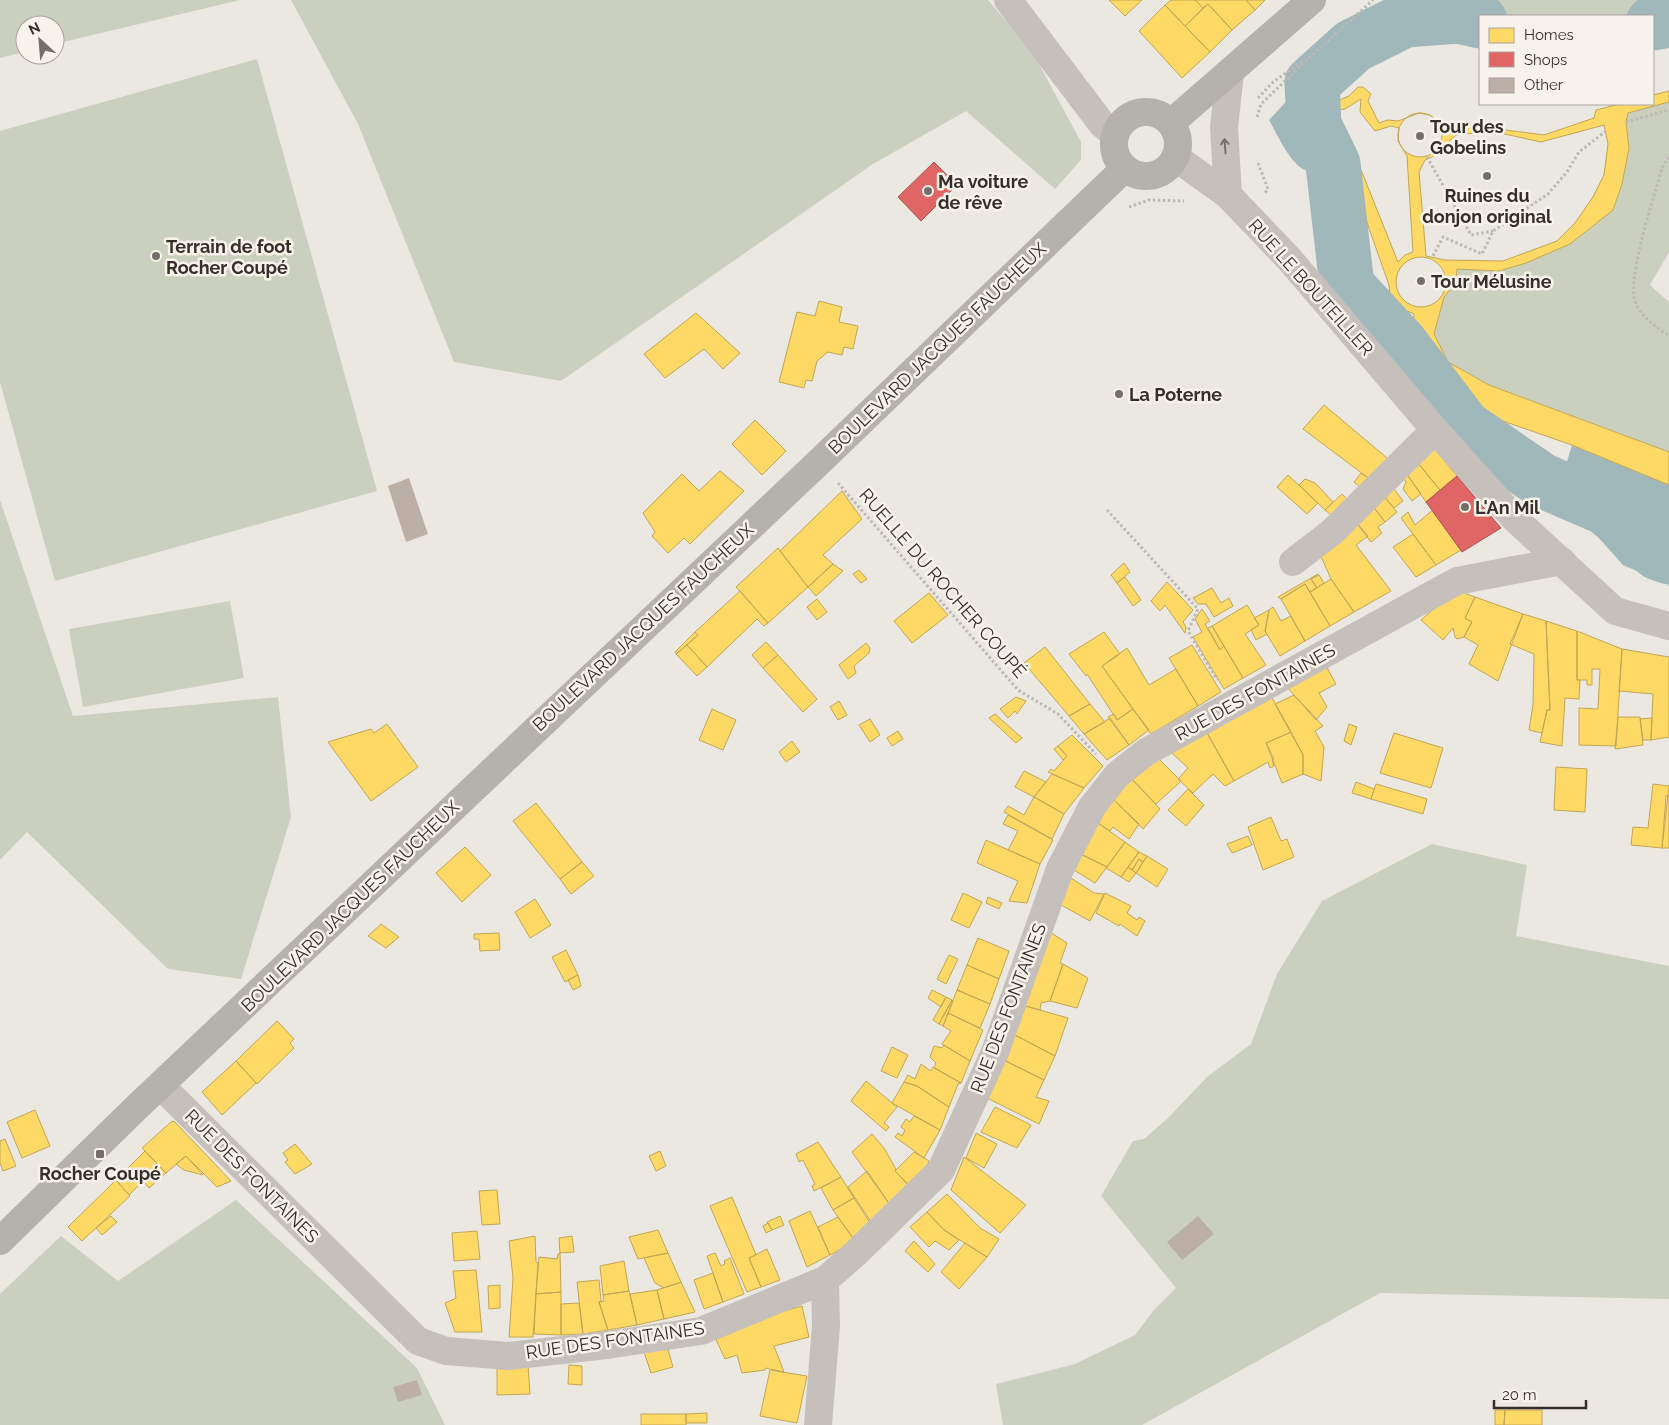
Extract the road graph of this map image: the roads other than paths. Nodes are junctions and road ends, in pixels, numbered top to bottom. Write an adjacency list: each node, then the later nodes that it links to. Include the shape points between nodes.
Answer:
1 (1008, 0): 5 (street, via 1102,124)
2 (1312, 0): 3 (main road)
3 (1230, 73): 4 (main road); 8 (street, one-way to 3, via 1224,127)
4 (1171, 123): 5 (main road, via 1154,112 1144,112 1126,119); 6 (main road, via 1178,139)
5 (1115, 135): 7 (main road, via 1116,153)
6 (1175, 157): 7 (main road, via 1162,172 1153,175); 8 (street, RUE LE BOUTEILLER)
7 (1125, 168): 13 (main road, BOULEVARD JACQUES FAUCHEUX)
8 (1228, 195): 9 (street, RUE LE BOUTEILLER, via 1290,260)
9 (1435, 430): 10 (street, RUE LE BOUTEILLER, via 1515,519); 11 (street, via 1332,532)
10 (1562, 561): 12 (street, RUE LE BOUTEILLER, via 1614,611); 15 (street, RUE DES FONTAINES, via 1457,581 1146,752 1117,776 1092,807 1060,869 995,1052 941,1170)
11 (1293, 562)
12 (1669, 626)
13 (161, 1086): 14 (main road, BOULEVARD JACQUES FAUCHEUX); 15 (street, RUE DES FONTAINES, via 418,1341 446,1351 508,1356 701,1331)
14 (0, 1242)
15 (825, 1280): 16 (street, via 826,1326)
16 (818, 1425)

